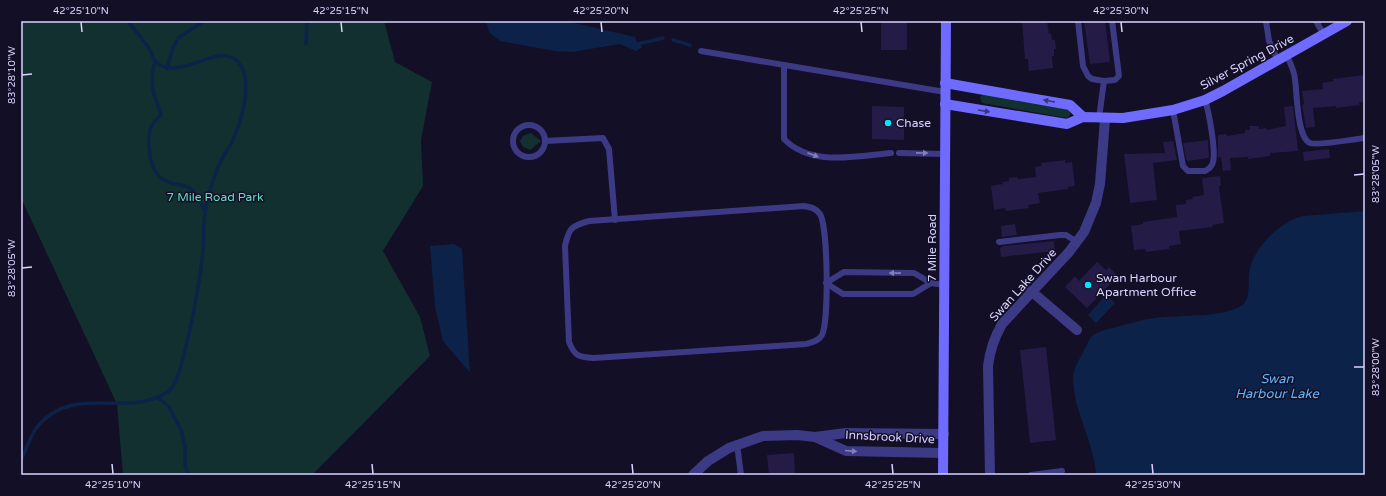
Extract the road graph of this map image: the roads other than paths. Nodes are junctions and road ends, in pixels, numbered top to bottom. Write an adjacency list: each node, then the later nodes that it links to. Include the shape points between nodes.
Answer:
1 (946, 21): 13 (street, 7 Mile Road)
2 (1078, 21): 12 (lane, via 1085,72 1092,79)
3 (1112, 21): 12 (lane, via 1119,76 1115,80)
4 (1266, 21): 10 (lane, via 1269,41)
5 (1316, 21): 7 (lane)
6 (1347, 21): 7 (street, Silver Spring Drive)
7 (1324, 35): 9 (street, Silver Spring Drive)
8 (701, 51): 11 (lane)
9 (1287, 56): 10 (street, Silver Spring Drive); 19 (lane, via 1295,78 1301,130 1308,141 1320,144)
10 (1278, 62): 14 (street, Silver Spring Drive)
11 (784, 65): 13 (lane); 21 (lane, one-way to 21, via 784,139 791,146 819,157)
12 (1104, 81): 18 (lane)
13 (945, 88): 15 (street, 7 Mile Road); 17 (street, one-way to 13, via 1070,105)
14 (1205, 100): 16 (street, Silver Spring Drive); 16 (lane, via 1210,118 1214,157 1212,165 1205,171 1188,171 1183,166)
15 (945, 104): 17 (street, Silver Spring Drive, one-way to 17, via 1067,124); 23 (street, 7 Mile Road)
16 (1172, 110): 18 (street, Silver Spring Drive)
17 (1083, 117): 18 (street, Silver Spring Drive)
18 (1102, 119): 26 (street, Swan Lake Drive, via 1099,190 1089,222)
19 (1365, 138)
20 (545, 141): 20 (lane, via 542,131 528,125 519,129 514,142 518,152 533,157 542,151); 24 (lane, via 603,138 609,149)
21 (890, 153)
22 (899, 153): 23 (lane, one-way to 23)
23 (945, 154): 29 (street, 7 Mile Road)
24 (615, 220): 27 (lane, via 804,206 814,208 821,216 825,227); 27 (lane, via 575,225 568,232 565,246 569,342 573,352 582,357 806,344 819,339 822,335 826,317)
25 (999, 242): 26 (lane, via 1066,235)
26 (1077, 242): 30 (street, Swan Lake Drive)
27 (826, 283): 28 (lane, one-way to 27, via 914,273 844,272); 28 (lane, via 843,294 913,294)
28 (932, 283): 29 (lane)
29 (945, 285): 32 (street, 7 Mile Road)
30 (1031, 291): 31 (street); 40 (street, Swan Lake Drive, via 1002,324 990,351)
31 (1077, 330)
32 (944, 434): 33 (street, Innsbrook Drive, via 846,432); 35 (street, 7 Mile Road)
33 (815, 437): 34 (street, Innsbrook Drive, via 775,435); 35 (street, Innsbrook Drive, one-way to 35, via 846,451)
34 (737, 444): 37 (street, Innsbrook Drive, via 708,461); 38 (lane)
35 (943, 453): 39 (street, 7 Mile Road)
36 (1062, 471): 41 (lane)
37 (693, 475)
38 (741, 475)
39 (943, 475)
40 (990, 475)
41 (1031, 475)

